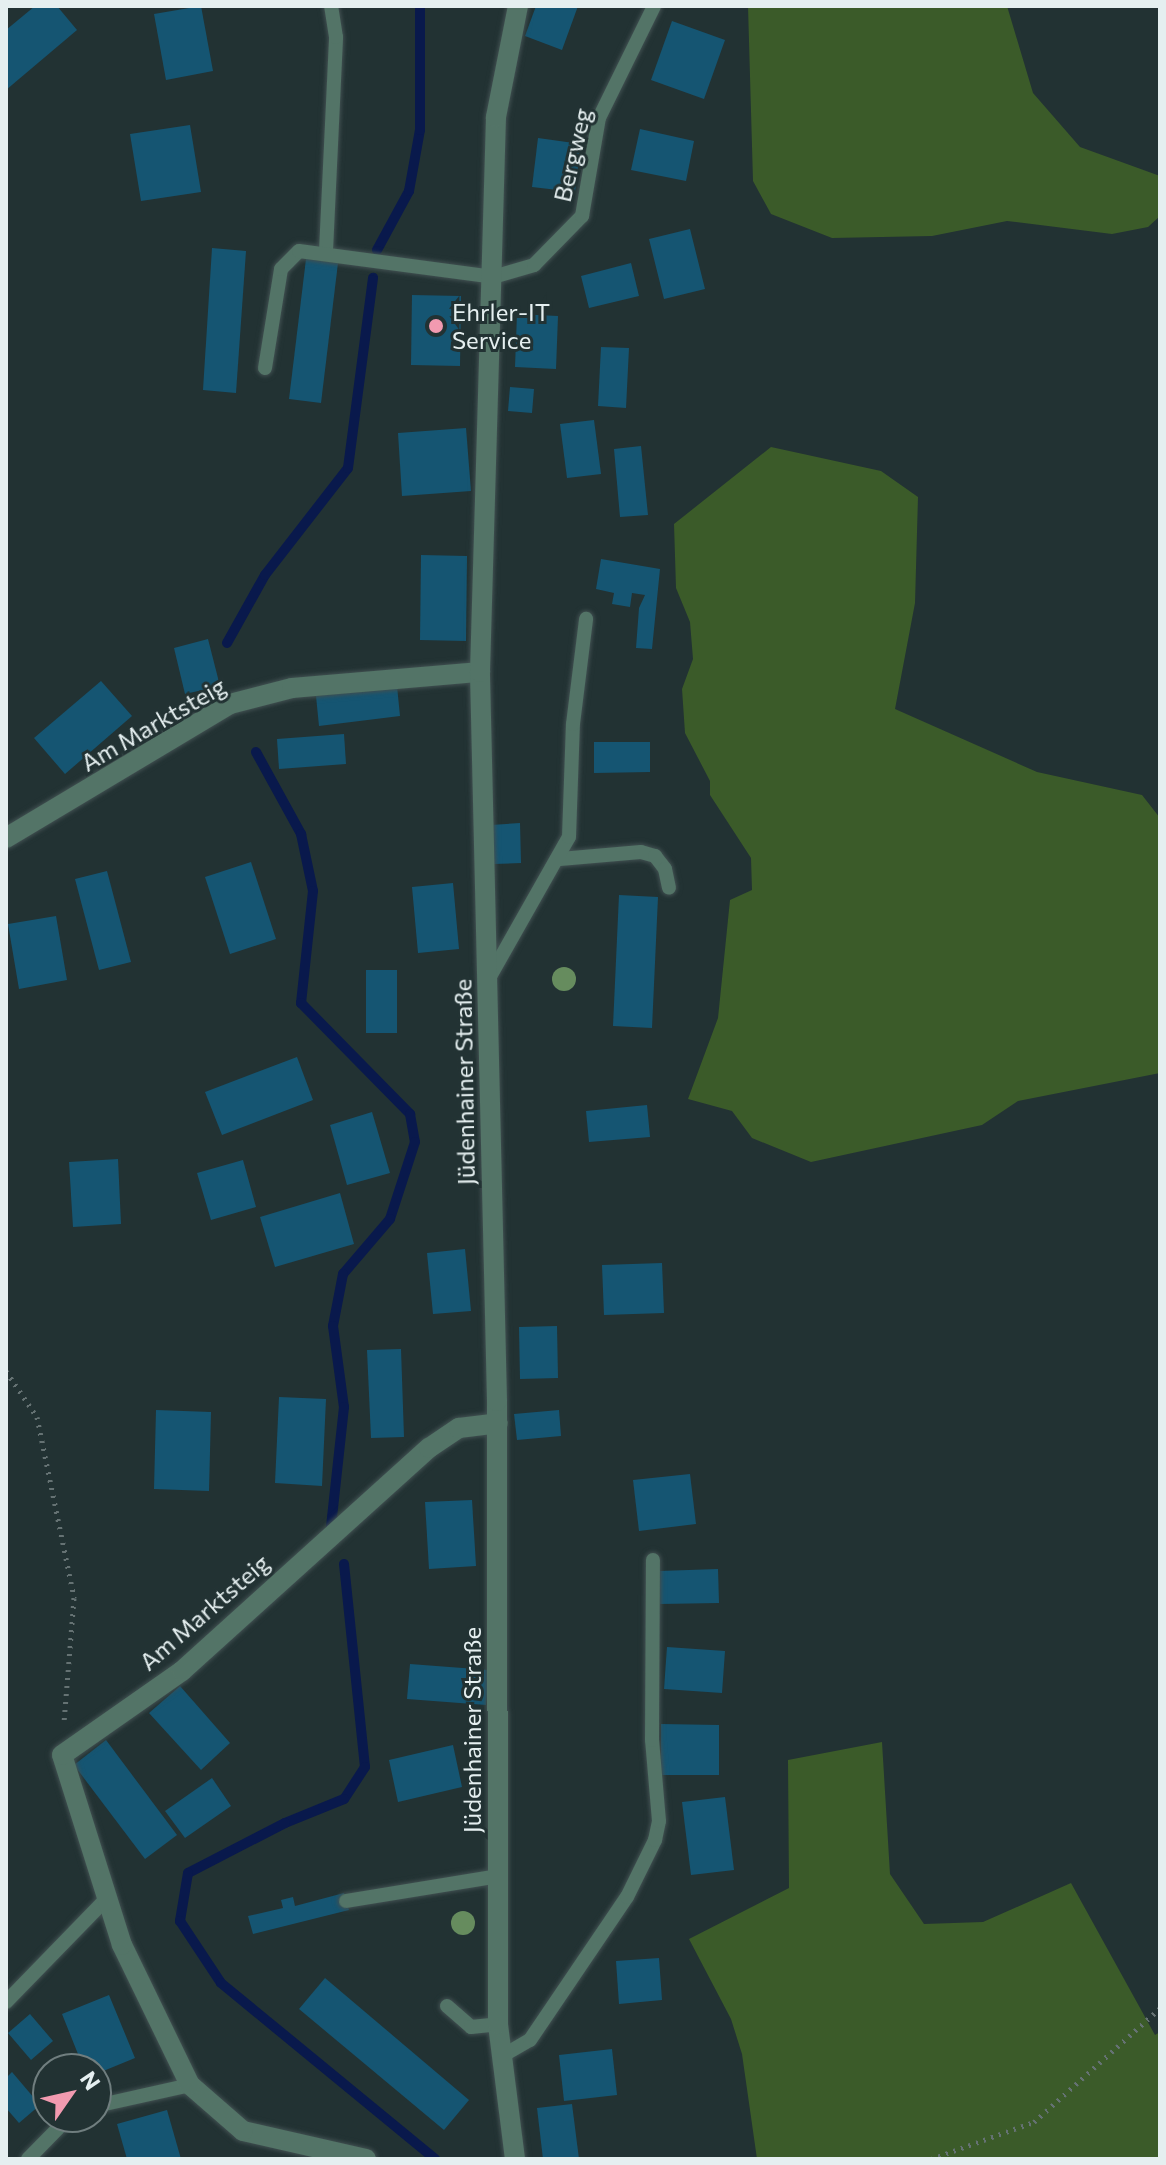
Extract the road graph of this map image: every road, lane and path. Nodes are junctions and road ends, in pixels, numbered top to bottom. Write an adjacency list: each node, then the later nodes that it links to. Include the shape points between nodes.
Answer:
1 (331, 6): 4 (lane, via 336,37)
2 (518, 6): 5 (street, Jüdenhainer Straße, via 496,117)
3 (654, 6): 5 (lane, Bergweg, via 599,118 582,216 534,265)
4 (326, 251): 5 (lane); 6 (lane, via 299,251 281,269)
5 (493, 277): 8 (street, Jüdenhainer Straße)
6 (265, 368)
7 (586, 619): 10 (lane, via 573,724 569,837)
8 (480, 672): 9 (street, Am Marktsteig, via 292,688 230,704); 12 (street, Jüdenhainer Straße)
9 (6, 838)
10 (560, 859): 11 (lane, via 641,852 655,856); 12 (lane)
11 (669, 888)
12 (488, 980): 14 (street, Jüdenhainer Straße)
13 (6, 1371): 16 (path, via 37,1417 74,1598)
14 (498, 1423): 16 (street, Am Marktsteig, via 459,1428 429,1448 182,1671); 17 (street, Jüdenhainer Straße)
15 (653, 1560): 24 (lane, via 652,1740 659,1821 655,1840 627,1897 530,2040)
16 (62, 1755): 18 (street)
17 (498, 1876): 19 (lane); 23 (street, Jüdenhainer Straße)
18 (106, 1899): 20 (lane); 25 (street)
19 (346, 1901)
20 (6, 2002)
21 (447, 2006): 23 (lane, via 471,2027)
22 (1160, 2008): 31 (path, via 1034,2122)
23 (498, 2024): 24 (street, Jüdenhainer Straße)
24 (502, 2056): 30 (street, Jüdenhainer Straße)
25 (190, 2085): 26 (lane); 29 (street, via 243,2131)
26 (112, 2102)
27 (53, 2133): 28 (lane)
28 (28, 2159)
29 (366, 2159)
30 (515, 2159)
31 (931, 2159)

